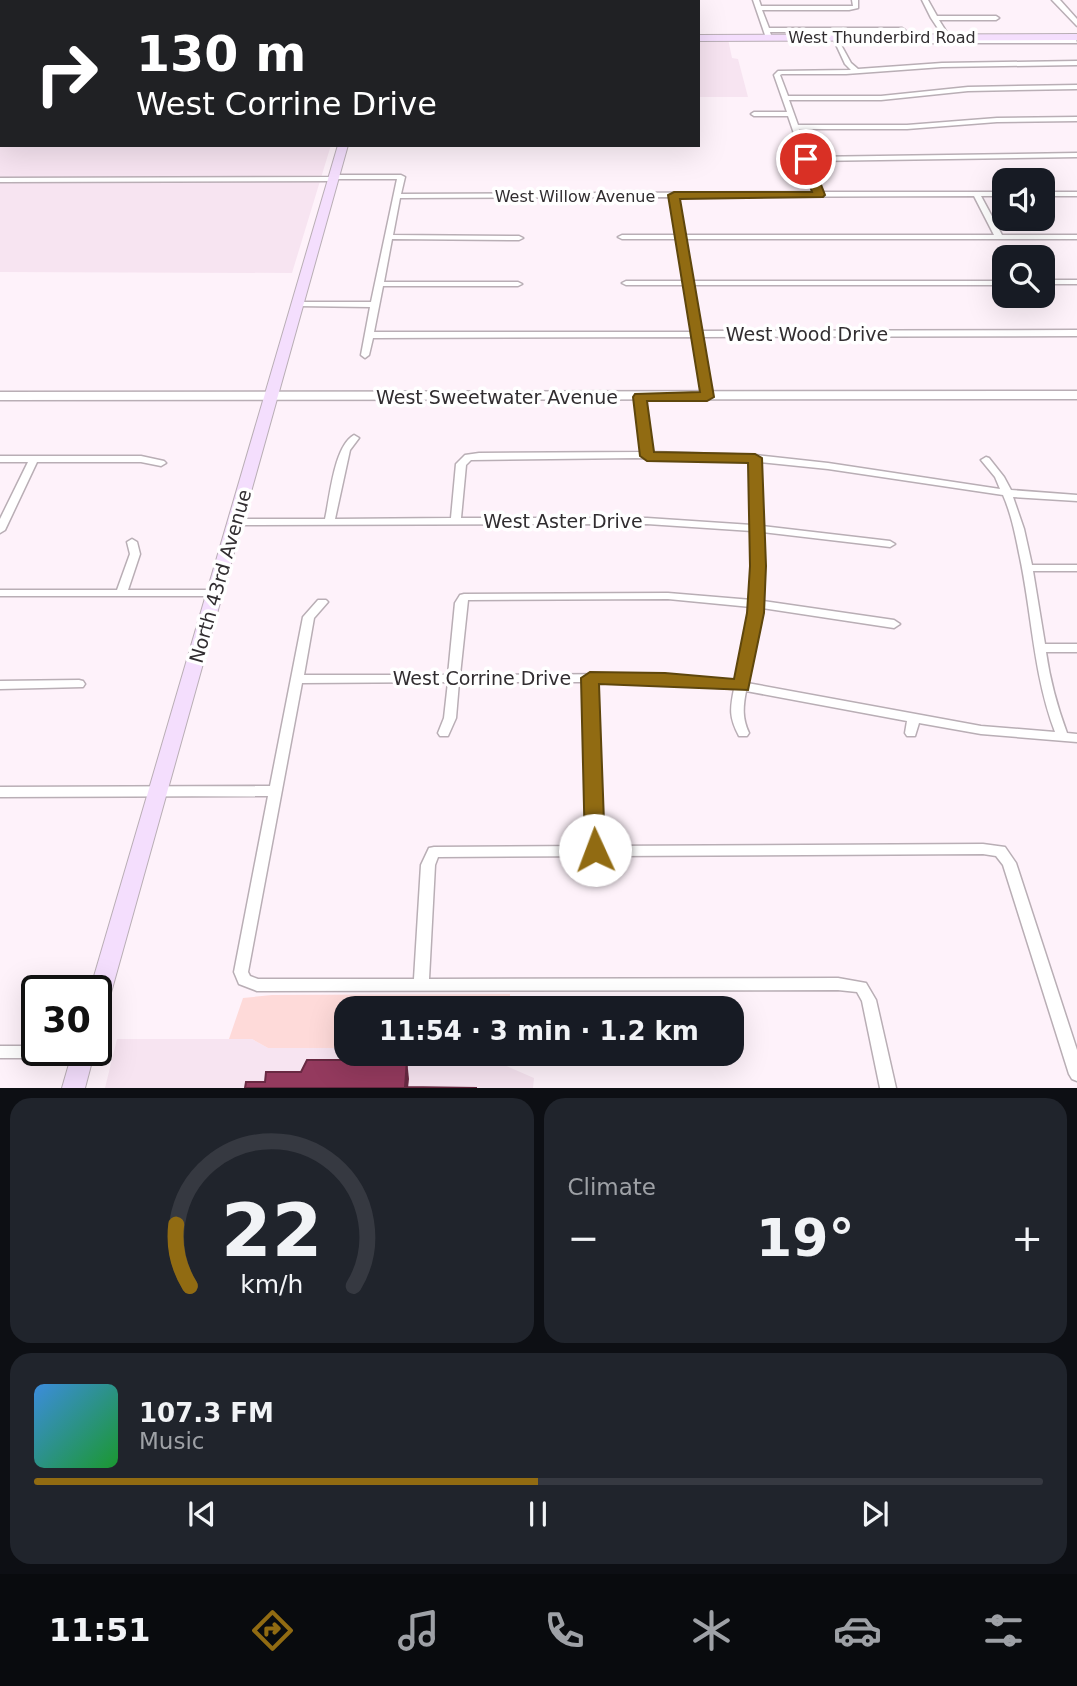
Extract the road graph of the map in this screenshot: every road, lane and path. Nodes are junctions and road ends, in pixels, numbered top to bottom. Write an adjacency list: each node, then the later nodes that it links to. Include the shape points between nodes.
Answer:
1 (756, 0): 5 (street)
2 (925, 0): 6 (street)
3 (1056, 0): 8 (street)
4 (855, 4): 5 (street)
5 (758, 8): 10 (street)
6 (934, 18): 7 (street); 13 (street)
7 (996, 18)
8 (1075, 20)
9 (895, 31): 10 (street, West Thunderbird Road); 12 (main road, West Thunderbird Road); 13 (main road, West Thunderbird Road)
10 (768, 34): 11 (main road, West Thunderbird Road); 12 (main road, West Thunderbird Road)
11 (700, 36)
12 (834, 37): 13 (main road, West Thunderbird Road); 16 (street, via 844,59)
13 (946, 37): 14 (main road, West Thunderbird Road); 14 (main road, West Thunderbird Road)
14 (1077, 37)
15 (1077, 63): 16 (street)
16 (856, 71): 18 (street, via 780,72)
17 (1077, 88): 18 (street)
18 (785, 99): 20 (street)
19 (754, 114): 20 (street)
20 (791, 114): 22 (street)
21 (1077, 120): 22 (street)
22 (795, 127): 25 (street)
23 (342, 147): 26 (main road, North 43rd Avenue)
24 (1077, 155): 25 (street)
25 (806, 159): 33 (street)
26 (333, 178): 27 (street); 34 (street, via 401,177); 48 (main road, North 43rd Avenue)
27 (0, 180)
28 (976, 194): 29 (street, West Willow Avenue); 33 (street, West Willow Avenue); 35 (street)
29 (992, 194)
30 (1055, 194): 31 (street)
31 (1077, 194)
32 (674, 195): 33 (street, West Willow Avenue); 34 (street, West Willow Avenue); 40 (street)
33 (819, 195)
34 (397, 196): 37 (street)
35 (999, 236): 36 (street); 40 (street)
36 (1077, 236)
37 (389, 237): 38 (street); 45 (street)
38 (519, 237)
39 (622, 237): 40 (street)
40 (681, 237): 44 (street)
41 (992, 282): 44 (street)
42 (1055, 282): 43 (street)
43 (1077, 282)
44 (688, 283): 47 (street); 51 (street)
45 (379, 284): 46 (street); 49 (street)
46 (518, 284)
47 (626, 284)
48 (297, 304): 49 (street); 55 (main road, North 43rd Avenue)
49 (375, 305): 52 (street)
50 (1077, 333): 51 (street, West Wood Drive)
51 (697, 334): 52 (street, West Wood Drive); 57 (street)
52 (369, 335): 53 (street)
53 (365, 355)
54 (0, 396): 55 (street, West Sweetwater Avenue)
55 (271, 397): 56 (street, West Sweetwater Avenue); 71 (main road, North 43rd Avenue)
56 (640, 397): 57 (street, West Sweetwater Avenue); 60 (street)
57 (707, 397): 58 (street, West Sweetwater Avenue)
58 (1075, 399)
59 (355, 438): 72 (street, via 345,450)
60 (647, 456): 62 (street); 70 (street, via 468,457 461,464)
61 (862, 457): 67 (street)
62 (755, 458): 67 (street); 73 (street)
63 (0, 459): 64 (street)
64 (34, 459): 66 (street); 74 (street)
65 (986, 460): 68 (street, via 999,472)
66 (162, 463)
67 (858, 470): 68 (street)
68 (1008, 493): 69 (street); 77 (street)
69 (1077, 498)
70 (456, 521): 72 (street, West Aster Drive); 73 (street, West Aster Drive, via 647,521)
71 (236, 522): 72 (street, West Aster Drive); 81 (main road, North 43rd Avenue)
72 (329, 522)
73 (757, 529): 76 (street, West Aster Drive); 83 (street)
74 (0, 530)
75 (132, 542): 80 (street, via 135,554)
76 (890, 544)
77 (1027, 568): 78 (street); 85 (street)
78 (1077, 568)
79 (0, 593): 80 (street)
80 (121, 593): 81 (street)
81 (215, 593): 101 (main road, North 43rd Avenue)
82 (322, 602): 89 (street, via 309,617)
83 (757, 604): 84 (street); 87 (street, via 655,596 464,597); 92 (street)
84 (894, 624)
85 (1040, 648): 86 (street); 97 (street)
86 (1077, 648)
87 (454, 678): 88 (street, West Corrine Drive); 89 (street, West Corrine Drive); 94 (street)
88 (590, 678): 92 (street, West Corrine Drive); 102 (street)
89 (298, 679): 99 (street)
90 (79, 684): 91 (street)
91 (0, 685)
92 (741, 686): 93 (street, West Corrine Drive); 95 (street, via 737,719)
93 (914, 718): 96 (street); 97 (street, West Corrine Drive)
94 (444, 733)
95 (743, 733)
96 (911, 733)
97 (1063, 738): 98 (street, West Corrine Drive)
98 (1077, 738)
99 (274, 791): 101 (street); 104 (street, via 241,972 244,980 257,985)
100 (0, 792): 101 (street)
101 (157, 792): 103 (main road, North 43rd Avenue)
102 (595, 850): 104 (street, via 434,852 428,865); 108 (street, via 1000,851 1009,863)
103 (105, 975)
104 (421, 985): 110 (street, via 861,987 869,1000)
105 (0, 1052): 106 (street)
106 (21, 1052)
107 (79, 1066): 109 (main road)
108 (1077, 1074)
109 (73, 1087)
110 (888, 1087)

